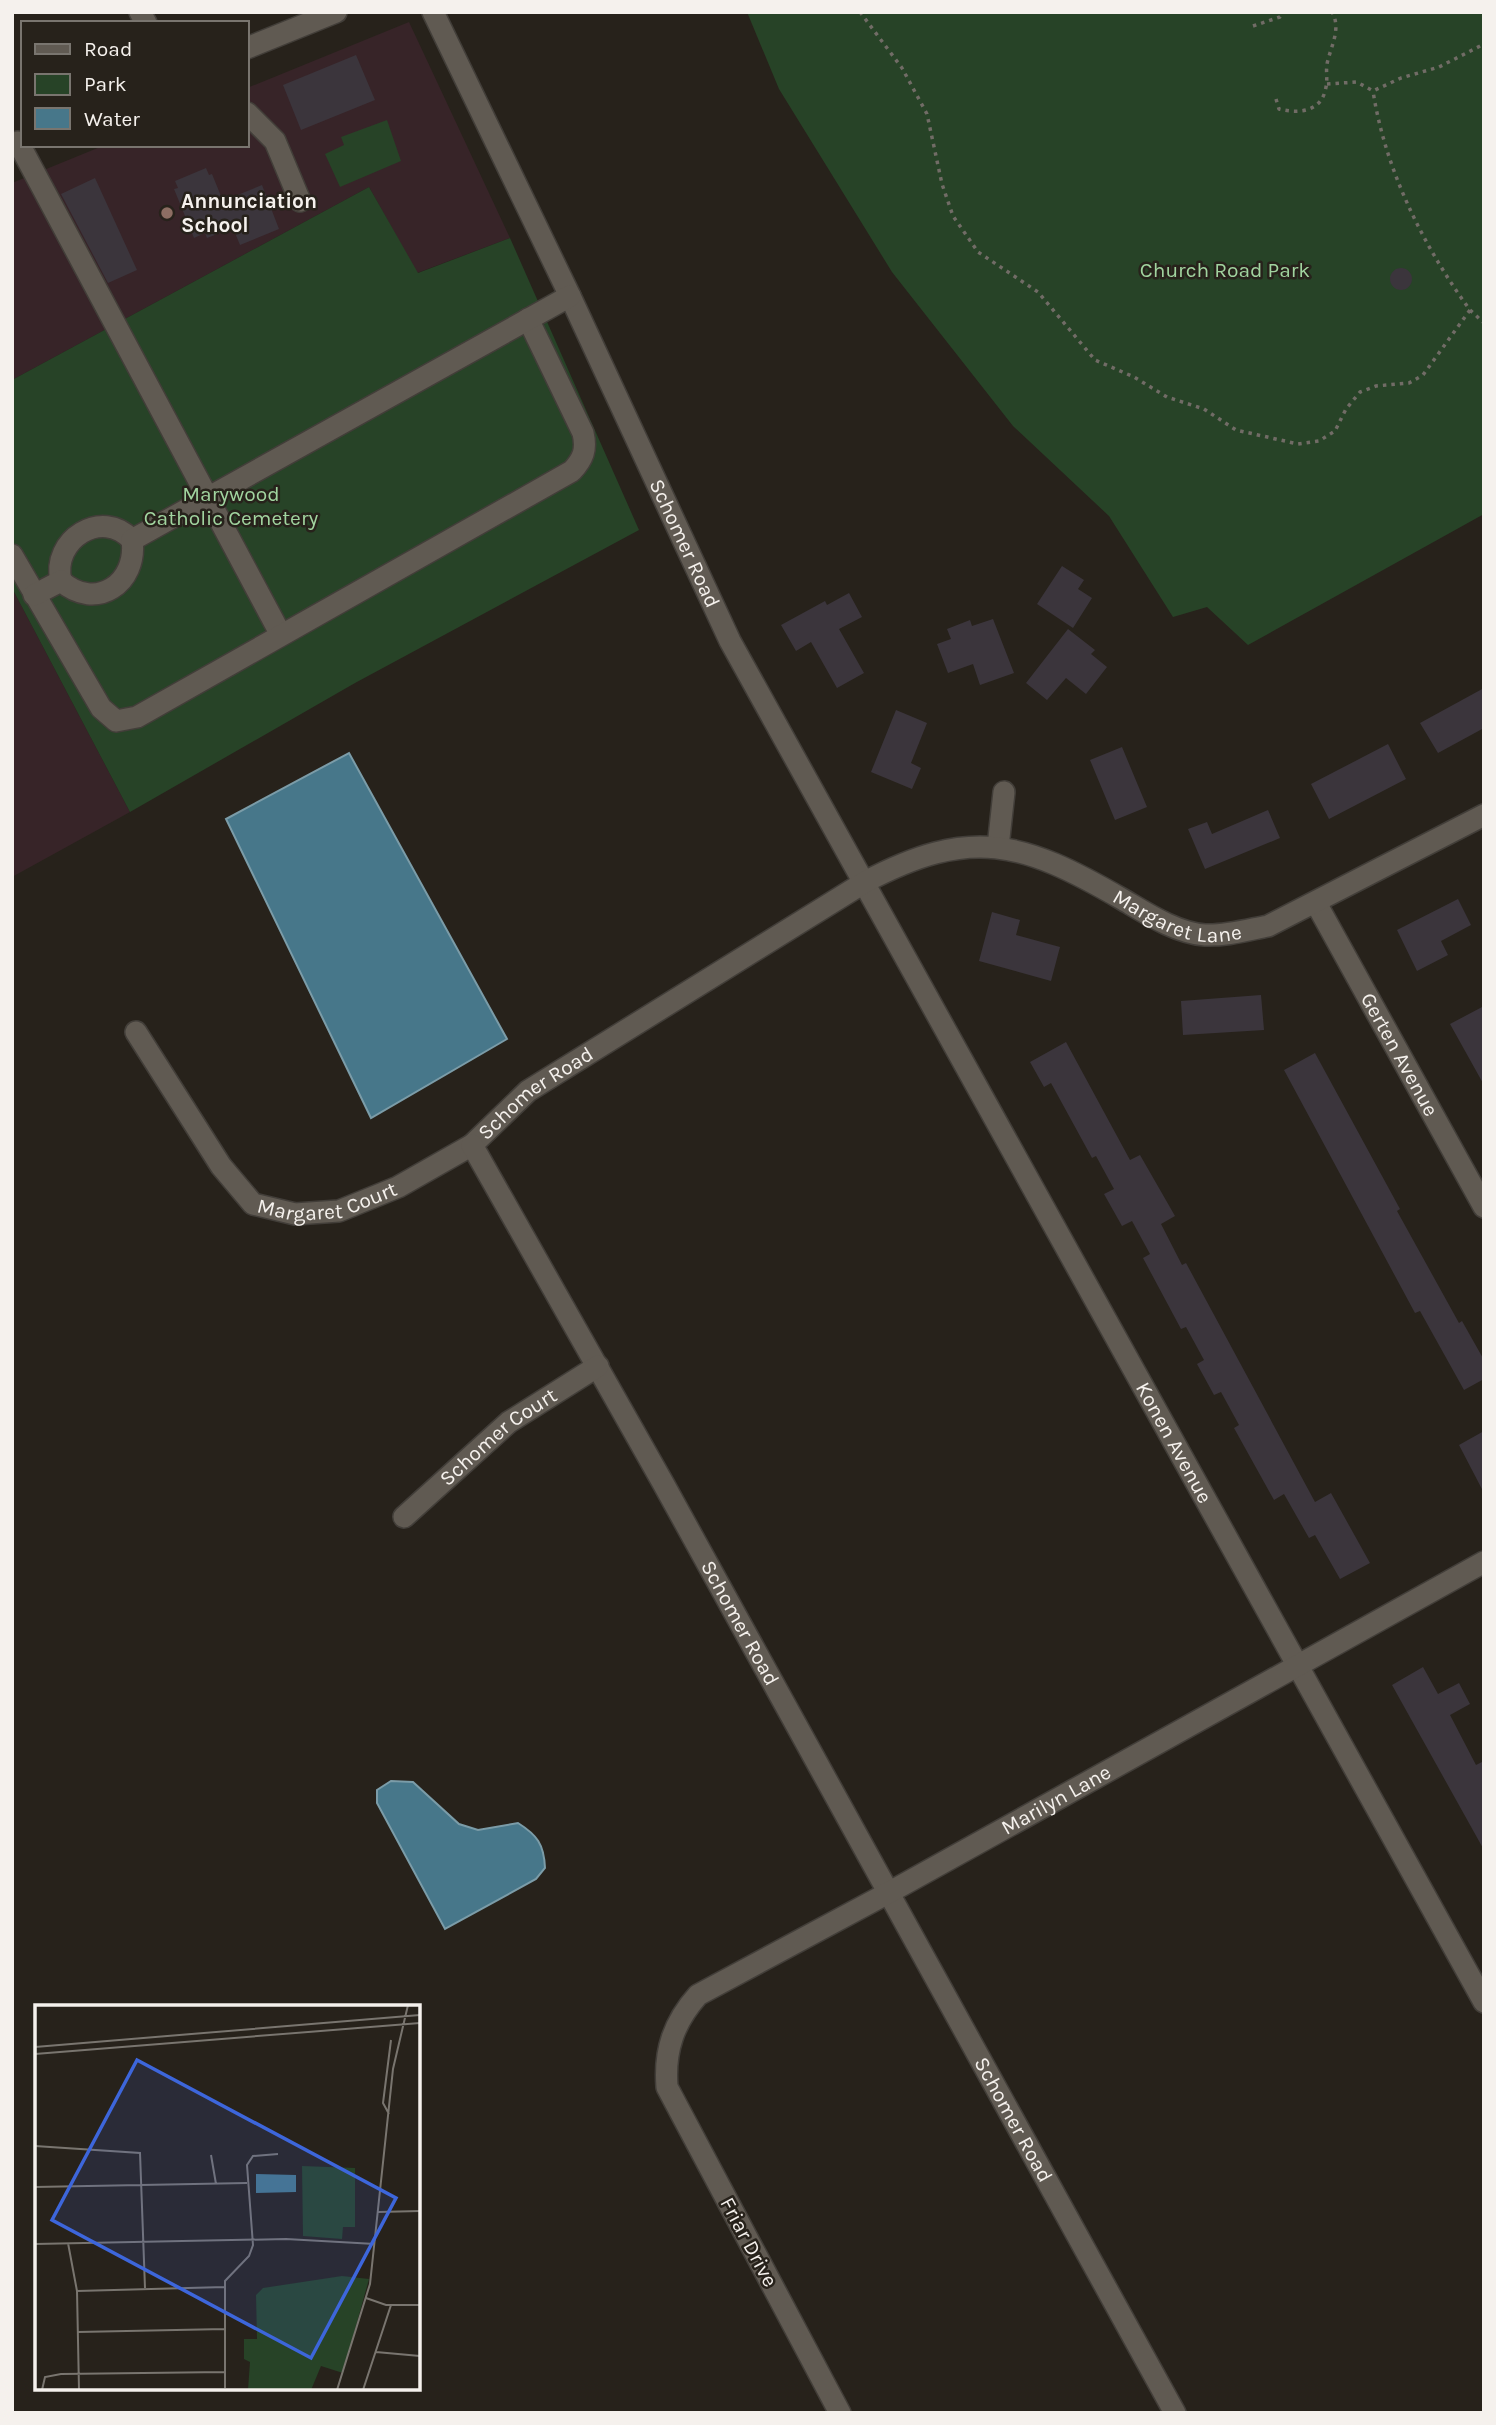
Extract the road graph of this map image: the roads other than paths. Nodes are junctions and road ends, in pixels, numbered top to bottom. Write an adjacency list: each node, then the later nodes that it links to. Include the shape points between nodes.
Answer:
1 (336, 12): 3 (street)
2 (433, 12): 7 (street, Schomer Road)
3 (248, 48)
4 (248, 114): 6 (street, via 275,142)
5 (18, 142): 9 (street)
6 (300, 201)
7 (570, 296): 8 (street); 18 (street, Schomer Road, via 730,641)
8 (528, 319): 9 (street); 14 (street, via 583,433 586,444 580,462 572,471)
9 (206, 498): 10 (street); 14 (street)
10 (132, 540): 12 (street, via 130,568 114,587 101,594 77,593); 12 (street, via 110,526 83,531 65,550)
11 (12, 555): 13 (street)
12 (61, 581): 13 (street)
13 (34, 595): 14 (street, via 101,708 116,721 137,717)
14 (281, 635)
15 (1004, 792): 17 (street)
16 (1484, 815): 19 (street, Margaret Lane)
17 (999, 847): 18 (street, Margaret Lane, via 975,845 938,851); 19 (street, Margaret Lane, via 1068,868 1150,916 1202,935 1268,926)
18 (865, 883): 21 (street, Schomer Road, via 528,1091); 26 (street, Konen Avenue)
19 (1316, 902): 22 (street, Gerten Avenue)
20 (136, 1032): 21 (street, Margaret Court, via 222,1166 253,1204 295,1214 339,1211 398,1187)
21 (472, 1145): 23 (street, Schomer Road)
22 (1484, 1207)
23 (597, 1366): 24 (street, Schomer Court, via 509,1422); 27 (street, Schomer Road)
24 (404, 1517)
25 (1484, 1562): 26 (street, Marilyn Lane)
26 (1297, 1664): 27 (street, Marilyn Lane); 28 (street, Konen Avenue)
27 (890, 1892): 29 (street, Marilyn Lane, via 698,1995 674,2031); 31 (street, Schomer Road)
28 (1484, 2002)
29 (666, 2068): 30 (street, Friar Drive, via 667,2087 685,2124)
30 (841, 2413)
31 (1175, 2413)

